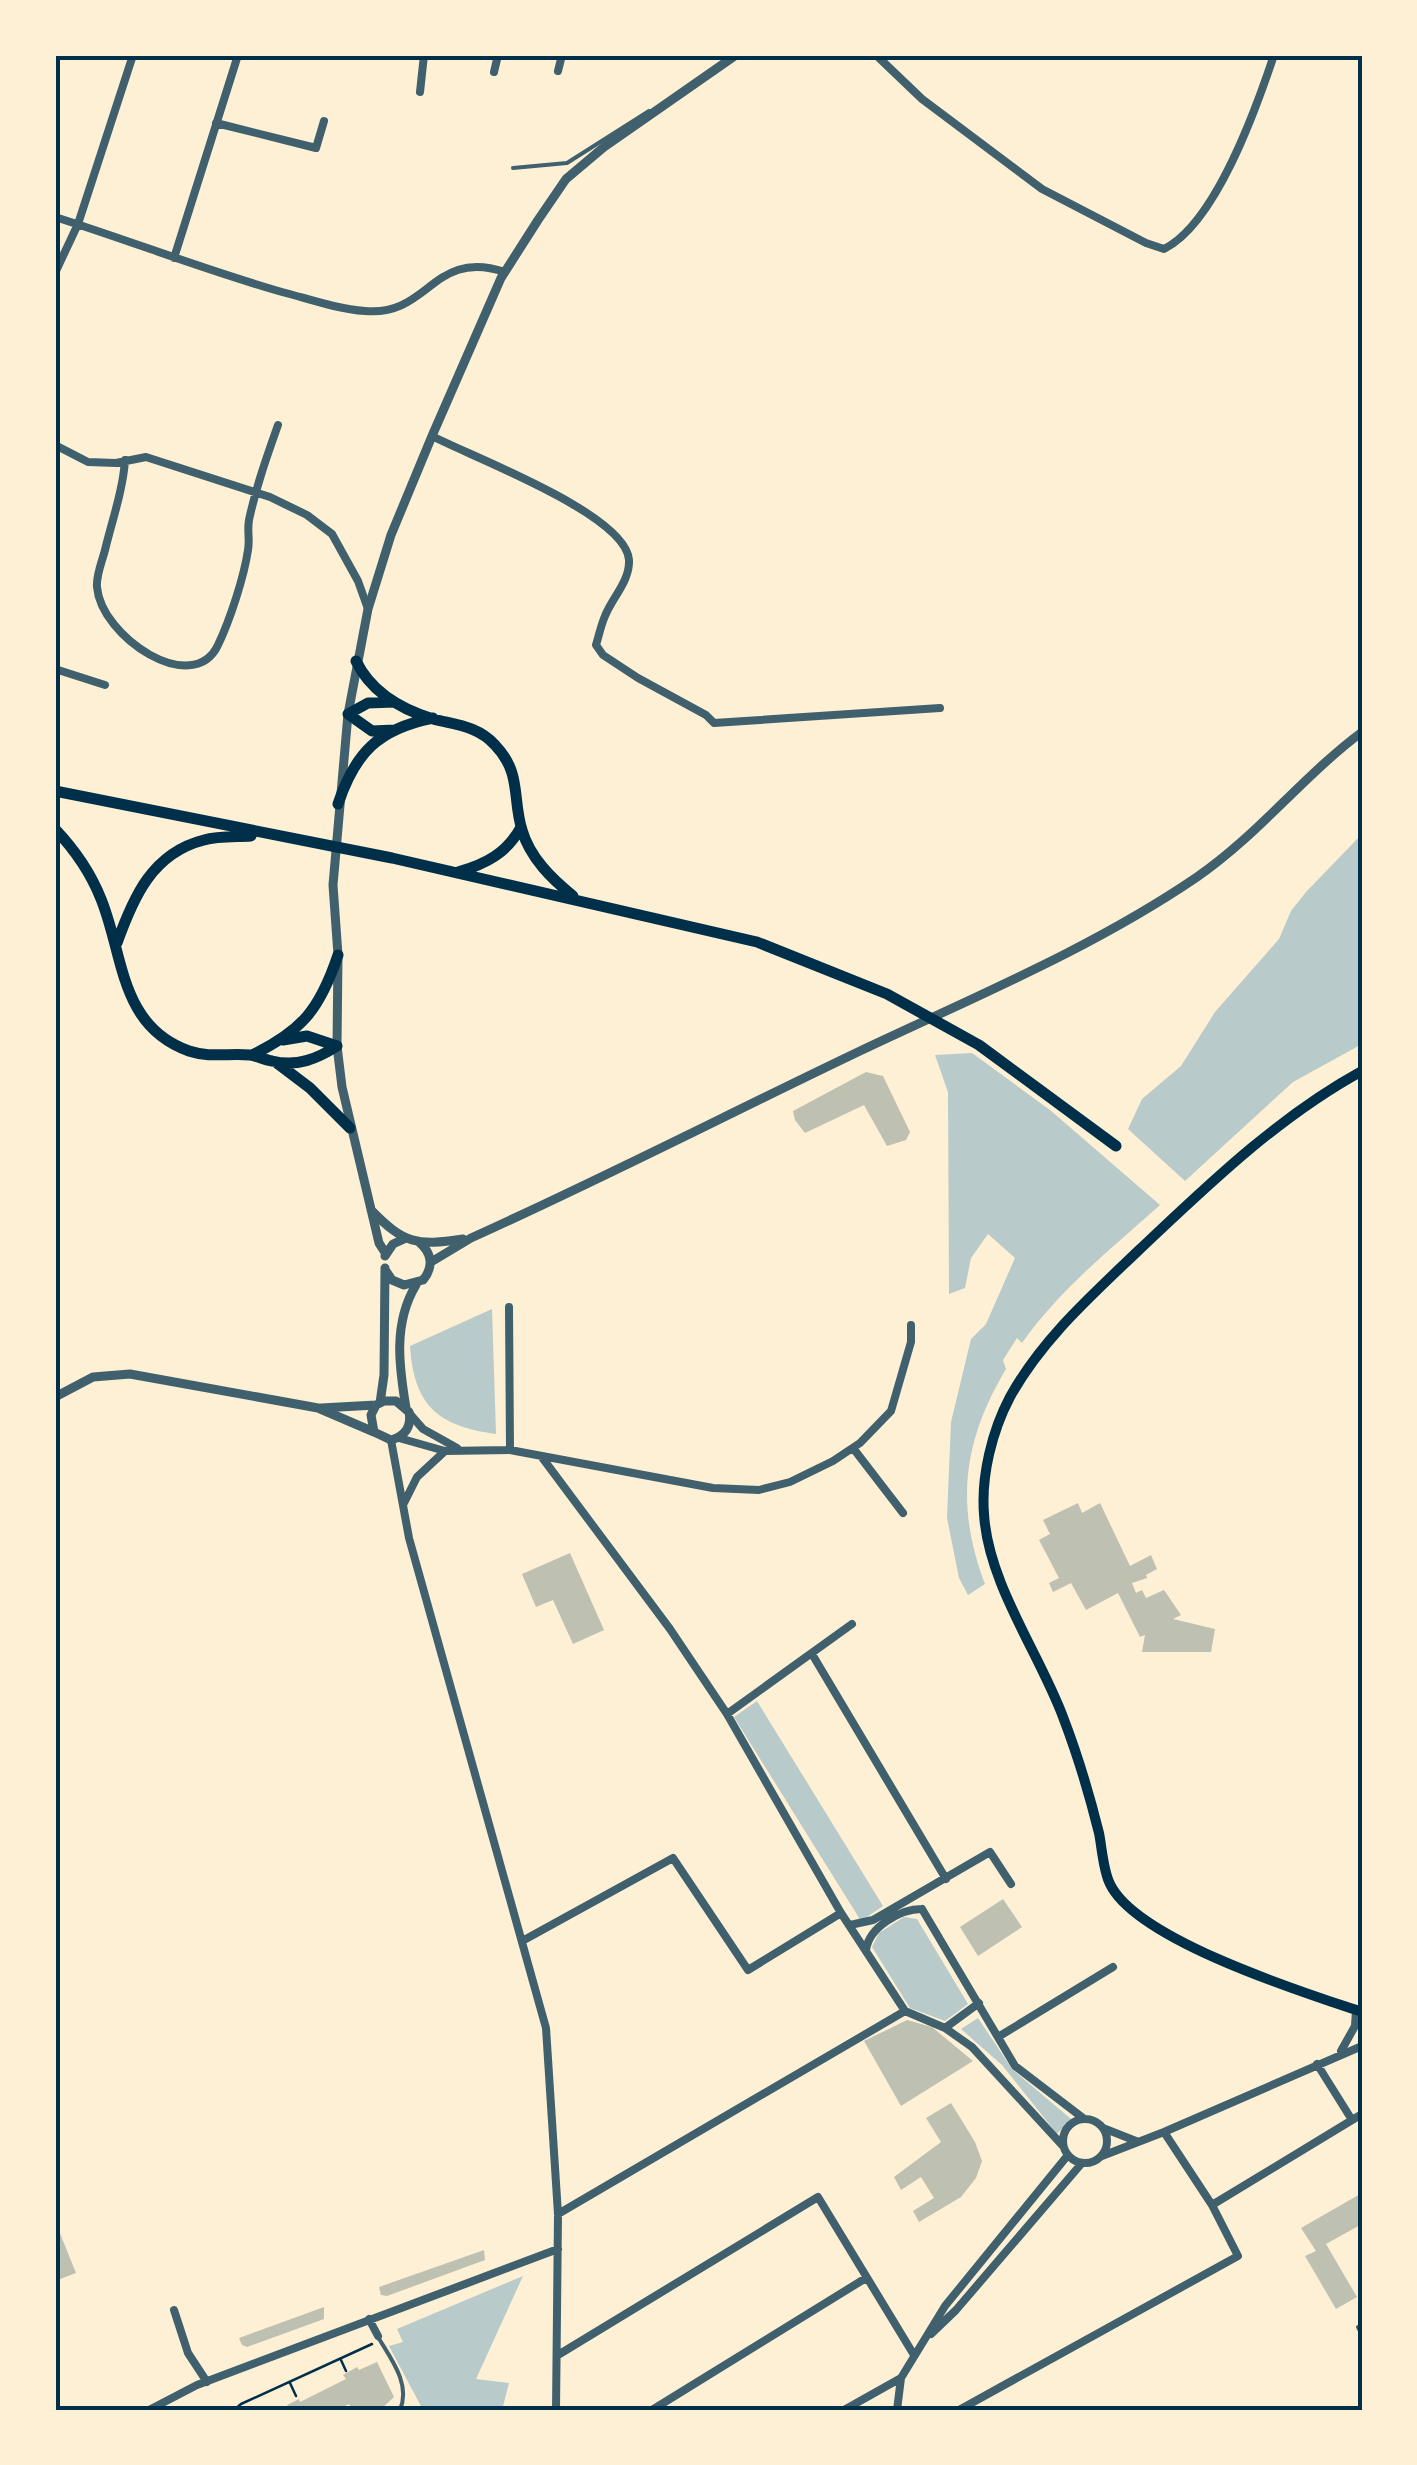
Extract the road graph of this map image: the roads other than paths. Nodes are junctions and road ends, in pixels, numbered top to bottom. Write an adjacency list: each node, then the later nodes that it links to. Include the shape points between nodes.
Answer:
1 (133, 55): 17 (street)
2 (238, 55): 14 (street)
3 (424, 55): 11 (street)
4 (498, 55): 10 (street)
5 (562, 55): 9 (street)
6 (736, 55): 12 (street)
7 (876, 55): 8 (street, via 922,99 1042,190 1164,249 1181,241 1218,186)
8 (1274, 55)
9 (558, 71)
10 (494, 72)
11 (420, 92)
12 (668, 103): 15 (lane, via 567,163); 19 (street, via 566,179)
13 (324, 120): 14 (street, via 316,148)
14 (216, 123): 18 (street)
15 (514, 168)
16 (55, 217): 17 (street)
17 (78, 224): 18 (street); 20 (street)
18 (174, 258): 19 (street, via 367,312 402,306 453,270 489,266)
19 (505, 272): 22 (street)
20 (55, 273)
21 (278, 425): 25 (street)
22 (432, 436): 26 (street, via 390,535); 31 (street, via 568,502 624,542 629,562 596,645 714,724)
23 (55, 445): 24 (street, via 88,462)
24 (125, 460): 25 (street, via 146,458); 25 (street, via 96,583 100,604 125,639 176,664 192,666 217,647 248,552)
25 (256, 492): 26 (street, via 332,534)
26 (368, 609): 27 (street)
27 (356, 660): 30 (highway, via 375,690); 32 (street)
28 (55, 669): 29 (street)
29 (105, 685)
30 (395, 702): 32 (highway, via 368,703); 33 (highway)
31 (940, 708)
32 (348, 714): 34 (highway, via 372,730); 37 (street)
33 (432, 718): 34 (highway); 38 (highway, via 494,743 510,764)
34 (394, 730): 37 (highway, via 367,748)
35 (1362, 732): 53 (street, via 1262,825 1138,913)
36 (55, 791): 40 (highway)
37 (338, 804): 44 (street)
38 (520, 827): 41 (highway, via 502,852); 42 (highway, via 551,878)
39 (55, 829): 43 (highway, via 90,874)
40 (265, 835): 41 (highway); 43 (highway, via 202,840 162,860 139,887)
41 (457, 873): 42 (highway)
42 (578, 900): 51 (highway, via 757,942 887,994 979,1045)
43 (118, 943): 47 (highway, via 124,983 158,1032 187,1050)
44 (338, 956): 45 (highway, via 318,1004); 46 (street)
45 (282, 1040): 46 (highway, via 307,1036); 47 (highway)
46 (337, 1046): 48 (highway, via 317,1058); 50 (street)
47 (252, 1055): 48 (highway)
48 (277, 1063): 50 (highway)
49 (1362, 1070): 89 (main road, via 1313,1098 1235,1161 1060,1326 1009,1399 995,1432 984,1516 996,1570 1084,1769 1108,1882 1122,1903 1209,1956)
50 (350, 1128): 52 (street)
51 (1116, 1146)
52 (371, 1210): 54 (street); 56 (street)
53 (470, 1238): 55 (street); 57 (street)
54 (404, 1239): 55 (street); 56 (street)
55 (419, 1242): 57 (street)
56 (386, 1254): 58 (street)
57 (431, 1262): 59 (street)
58 (385, 1268): 59 (street, via 398,1283); 63 (street)
59 (417, 1283): 65 (street, via 400,1334)
60 (510, 1307): 70 (street)
61 (911, 1326): 69 (street, via 892,1411)
62 (55, 1396): 64 (street, via 93,1377 130,1374)
63 (378, 1404): 64 (street); 65 (street, via 392,1400); 66 (street, via 370,1415)
64 (318, 1408): 66 (street)
65 (407, 1410): 67 (street, via 410,1424); 68 (street, via 423,1429)
66 (374, 1432): 67 (street)
67 (395, 1439): 71 (street); 73 (street)
68 (457, 1448): 70 (street); 71 (street)
69 (852, 1448): 72 (street, via 790,1482 759,1490 713,1488); 74 (street)
70 (510, 1450): 72 (street)
71 (445, 1451): 73 (street, via 417,1477)
72 (540, 1456): 77 (street)
73 (404, 1503): 84 (street)
74 (904, 1513)
75 (852, 1624): 76 (street)
76 (812, 1654): 77 (street); 78 (street)
77 (727, 1714): 82 (street)
78 (946, 1879): 79 (street, via 990,1852); 80 (street)
79 (1011, 1884)
80 (924, 1892): 81 (street); 83 (street, via 866,1924)
81 (922, 1909): 85 (street, via 875,1930); 87 (street)
82 (842, 1913): 83 (street); 84 (street, via 748,1970 673,1858)
83 (850, 1924): 85 (street)
84 (524, 1940): 105 (street, via 546,2028)
85 (866, 1950): 88 (street)
86 (1114, 1967): 91 (street)
87 (979, 2004): 90 (street); 91 (street)
88 (905, 2011): 90 (street); 105 (street)
89 (1359, 2012): 93 (street)
90 (945, 2028): 101 (street, via 972,2046)
91 (998, 2036): 96 (street, via 1015,2066)
92 (1362, 2046): 93 (street)
93 (1339, 2055): 94 (street)
94 (1318, 2066): 97 (street); 99 (street)
95 (1362, 2114): 97 (street)
96 (1083, 2118): 98 (street); 101 (street, via 1065,2131)
97 (1352, 2120): 104 (street)
98 (1104, 2128): 100 (street); 102 (street)
99 (1164, 2132): 100 (street); 104 (street)
100 (1136, 2142): 102 (street)
101 (1065, 2150): 103 (street); 113 (street)
102 (1102, 2156): 103 (street)
103 (1082, 2163): 113 (street)
104 (1212, 2205): 124 (street, via 1238,2256)
105 (558, 2214): 106 (street)
106 (558, 2249): 109 (street); 115 (street)
107 (866, 2278): 114 (street); 115 (street, via 818,2197); 121 (street)
108 (174, 2310): 117 (street, via 188,2353)
109 (369, 2319): 112 (street); 117 (street)
110 (1358, 2327): 111 (lane)
111 (1362, 2335)
112 (379, 2338): 119 (lane, via 403,2384)
113 (920, 2344): 114 (street)
114 (914, 2354): 116 (street)
115 (558, 2355): 120 (street)
116 (901, 2378): 122 (street); 123 (street)
117 (207, 2382): 118 (street)
118 (148, 2410)
119 (400, 2410)
120 (556, 2410)
121 (652, 2410)
122 (844, 2410)
123 (896, 2410)
124 (958, 2410)

